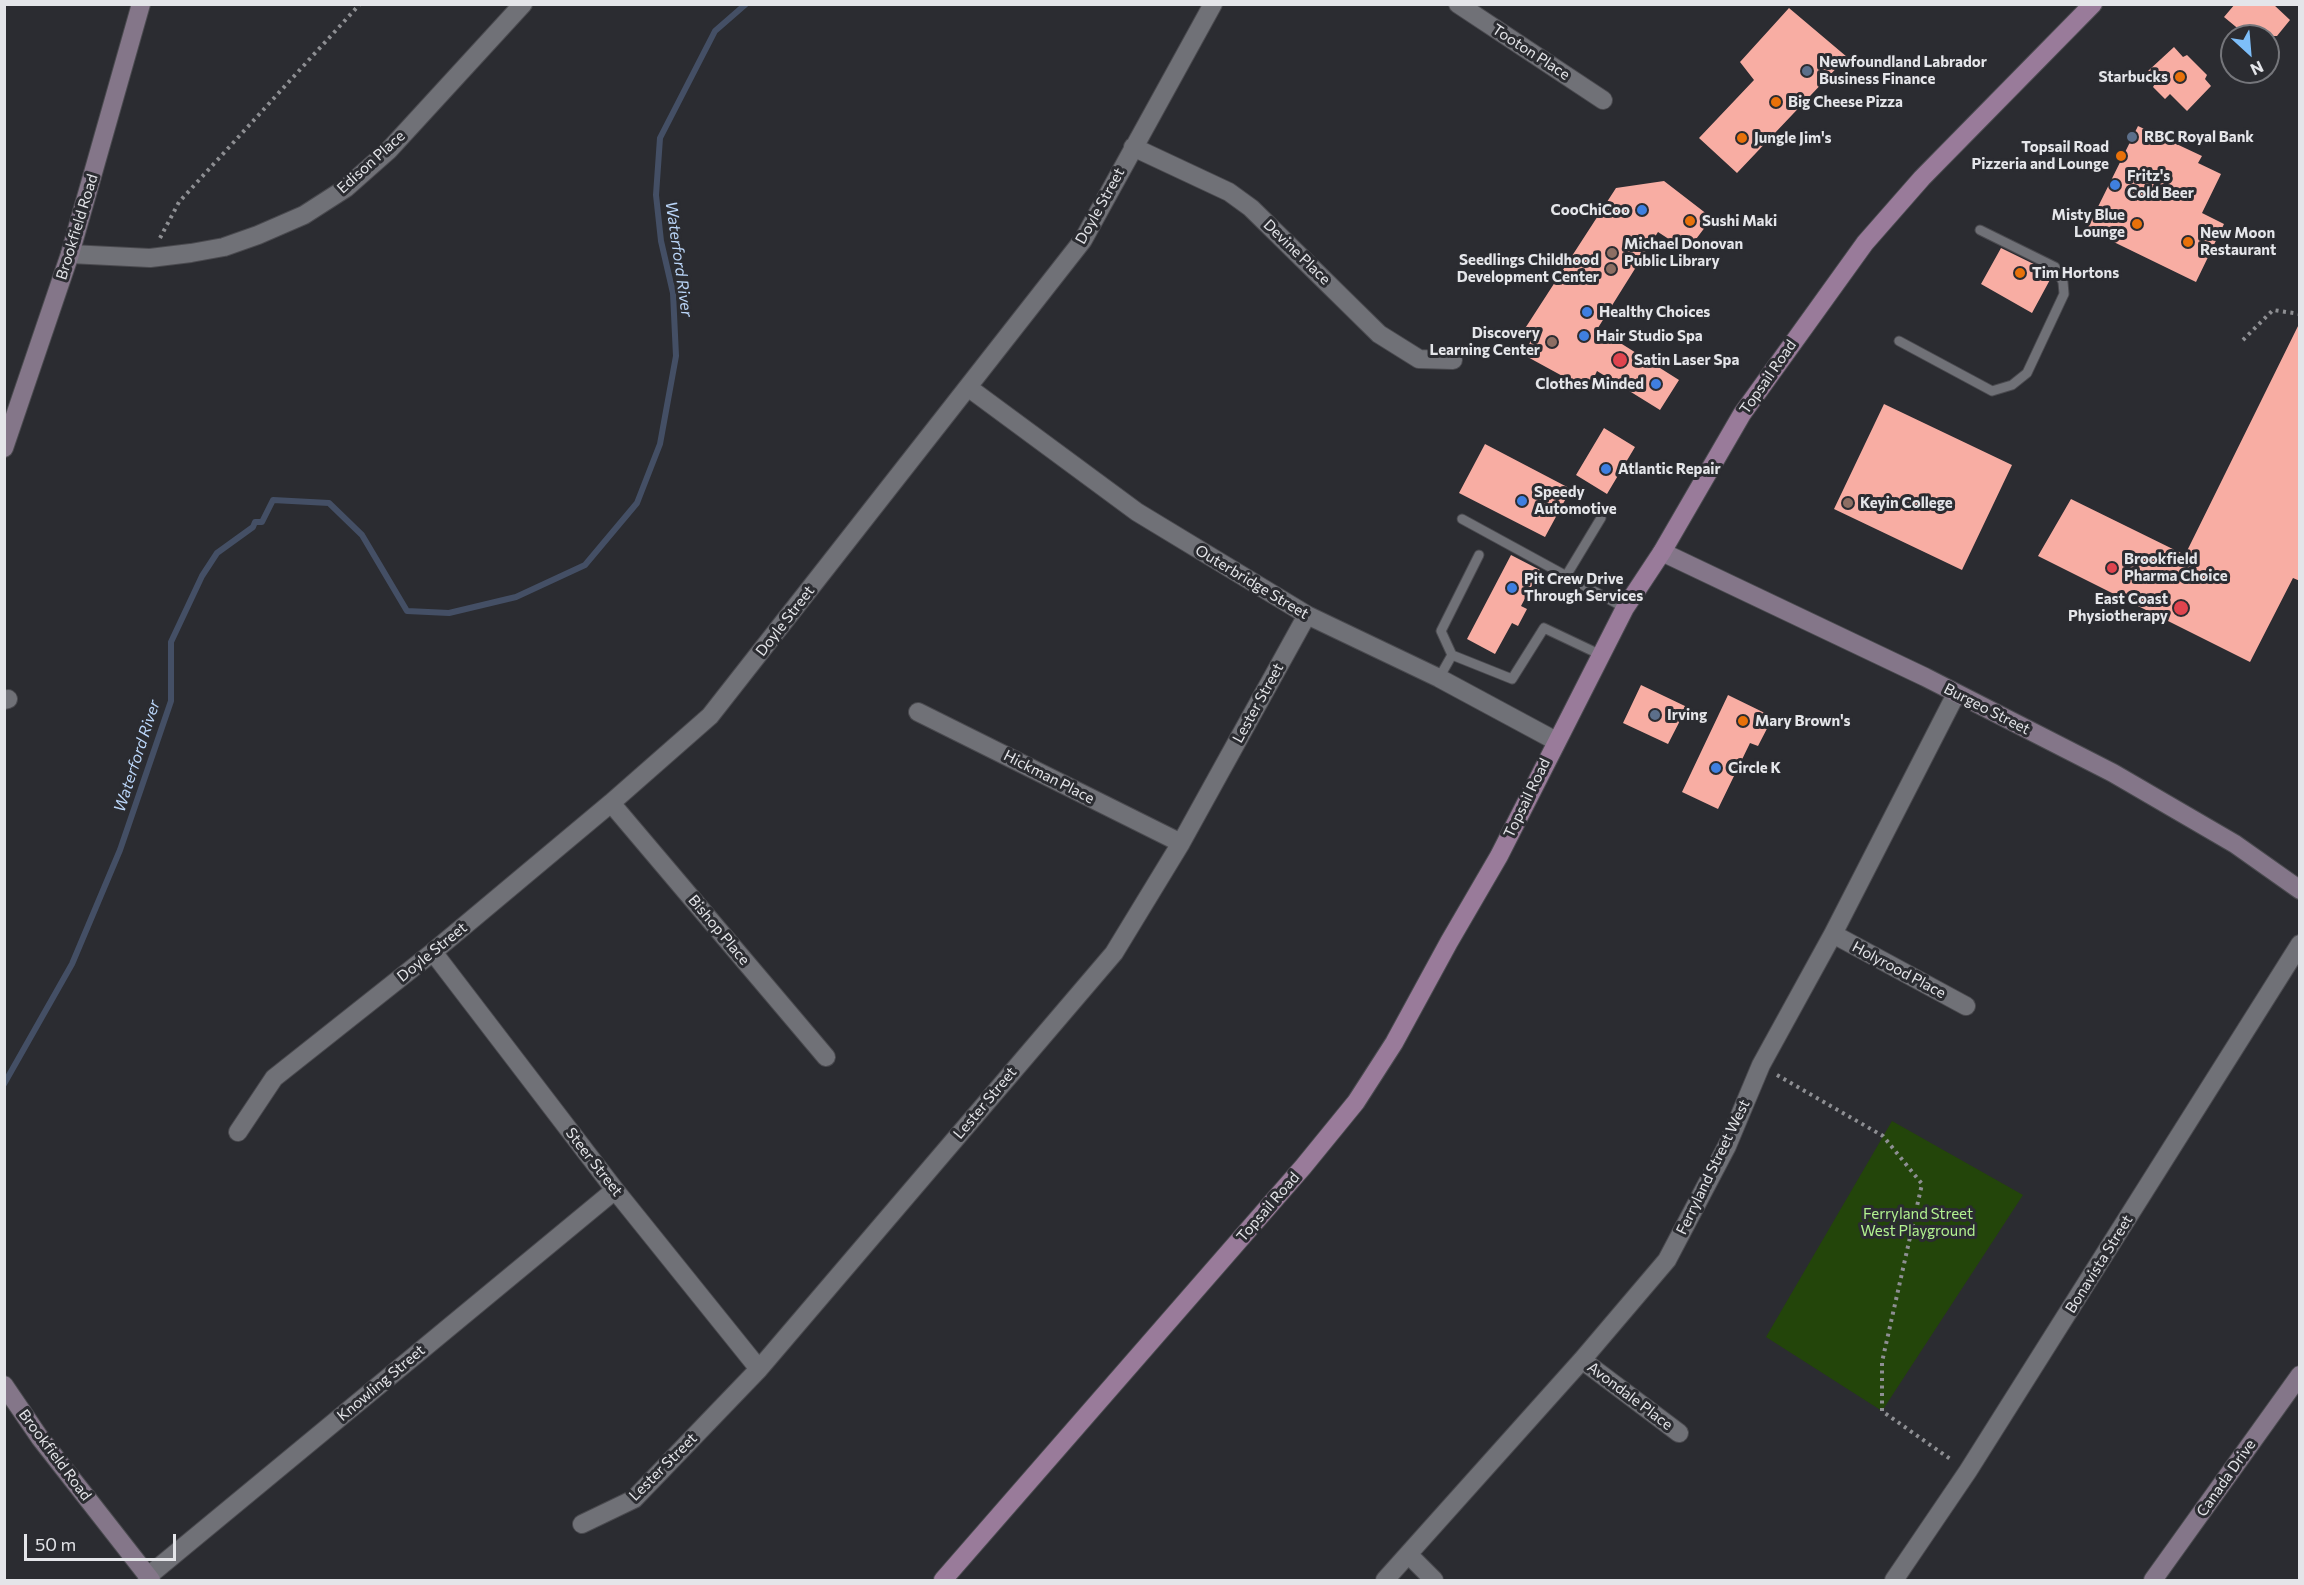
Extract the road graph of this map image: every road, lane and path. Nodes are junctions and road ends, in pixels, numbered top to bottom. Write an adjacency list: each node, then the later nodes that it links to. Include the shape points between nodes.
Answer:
1 (141, 4): 10 (street, Brookfield Road)
2 (360, 4): 11 (path, via 179,202)
3 (523, 4): 11 (street, Edison Place, via 389,150 346,188 304,215 224,247)
4 (1213, 4): 8 (street, Doyle Street)
5 (1458, 4): 7 (street, Tooton Place)
6 (2093, 4): 20 (main road, Topsail Road, via 1922,178 1865,243 1742,414)
7 (1603, 100)
8 (1133, 147): 15 (street, Devine Place, via 1229,192 1251,208 1379,334 1419,359); 16 (street, Doyle Street, via 1083,240)
9 (1980, 230): 14 (lane, via 2055,267 2062,282 2064,294 2027,373 2012,385 1992,391)
10 (70, 254): 11 (street, Edison Place); 17 (street, Brookfield Road)
11 (150, 258)
12 (2300, 314): 13 (path, via 2272,310)
13 (2243, 340)
14 (1899, 341)
15 (1453, 360)
16 (969, 388): 24 (street, Outerbridge Street, via 1137,512); 31 (street, Doyle Street, via 710,716)
17 (4, 448)
18 (1601, 518): 22 (lane)
19 (1462, 519): 22 (lane)
20 (1662, 552): 23 (main road, Topsail Road); 28 (street, Burgeo Street)
21 (1479, 555): 25 (lane, via 1440,631)
22 (1566, 576): 23 (lane)
23 (1625, 608): 26 (main road, Topsail Road)
24 (1307, 615): 27 (street, Outerbridge Street); 32 (street, Lester Street)
25 (1452, 655): 26 (lane, via 1512,679 1544,628); 27 (lane)
26 (1600, 655): 30 (main road, Topsail Road)
27 (1438, 678): 30 (street, Outerbridge Street)
28 (1956, 694): 33 (street, Burgeo Street, via 2113,773 2235,844); 34 (street, Ferryland Street West)
29 (918, 712): 32 (street, Hickman Place)
30 (1556, 741): 51 (main road, Topsail Road, via 1499,856 1394,1043 1356,1102)
31 (611, 803): 36 (street, Doyle Street); 38 (street, Bishop Place)
32 (1181, 843): 43 (street, Lester Street, via 1114,953)
33 (2300, 890)
34 (1833, 934): 37 (street, Holyrood Place); 39 (street, Ferryland Street West)
35 (2300, 944): 47 (street, Bonavista Street)
36 (433, 952): 40 (street, Doyle Street, via 274,1077); 41 (street, Steer Street)
37 (1965, 1006)
38 (826, 1058)
39 (1761, 1065): 42 (street, Ferryland Street West, via 1727,1146 1667,1260); 47 (path, via 1883,1136 1922,1184 1882,1362 1882,1411)
40 (238, 1132)
41 (615, 1190): 43 (street, Steer Street); 50 (street, Knowling Street)
42 (1582, 1360): 46 (street, Avondale Place); 49 (street, Ferryland Street West)
43 (759, 1369): 48 (street, Lester Street, via 634,1499)
44 (2300, 1375): 55 (street, Canada Drive)
45 (4, 1385): 50 (street, Brookfield Road)
46 (1679, 1433)
47 (1968, 1472): 54 (street, Bonavista Street)
48 (582, 1524)
49 (1408, 1555): 52 (street, Ferryland Street West); 53 (street)
50 (149, 1579)
51 (943, 1581)
52 (1384, 1581)
53 (1434, 1581)
54 (1894, 1581)
55 (2153, 1581)

